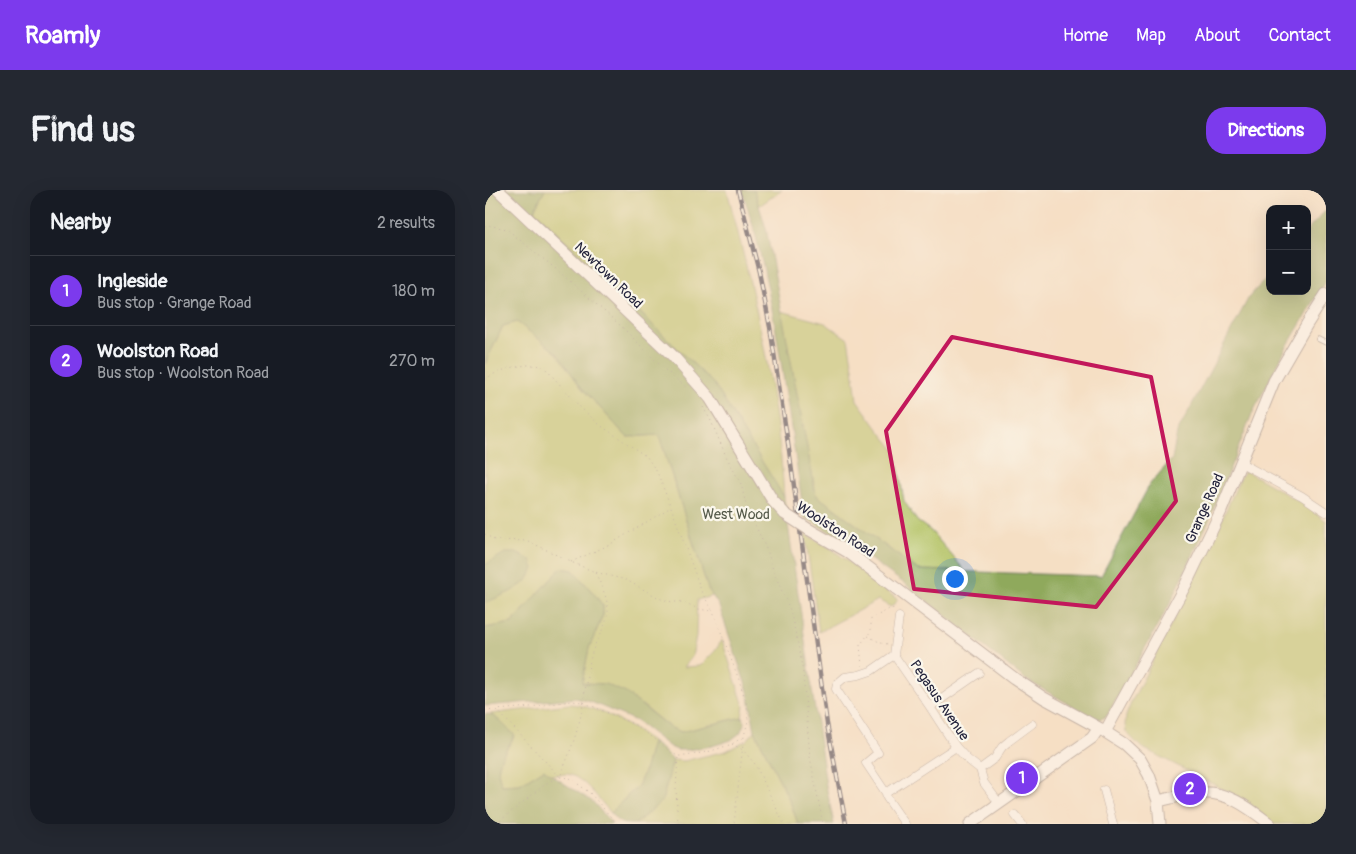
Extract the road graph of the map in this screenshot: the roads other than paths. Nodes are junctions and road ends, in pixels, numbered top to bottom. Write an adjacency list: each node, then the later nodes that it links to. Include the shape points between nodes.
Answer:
1 (498, 190): 5 (street, Newtown Road, via 673,356)
2 (1326, 294): 6 (street, Grange Road, via 1274,382)
3 (1318, 339): 4 (lane)
4 (1326, 344)
5 (694, 387): 13 (street, Woolston Road, bridge, via 711,398 773,501 785,514 848,552 1013,678)
6 (1241, 463): 7 (street); 13 (street, Grange Road, via 1186,584)
7 (1326, 512)
8 (899, 617): 9 (street)
9 (894, 655): 11 (street, Pegasus Avenue); 17 (street, Pegasus Avenue, via 871,671 845,677 835,689 878,752 866,763)
10 (979, 673): 11 (street)
11 (930, 707): 14 (street, Pegasus Avenue)
12 (1032, 724): 15 (street)
13 (1102, 730): 18 (street, Woolston Road, via 1140,759); 19 (street, Grange Road)
14 (956, 747): 15 (street, Pegasus Avenue); 17 (street)
15 (980, 769): 19 (street, Pegasus Avenue, via 984,783)
16 (1104, 790): 24 (street)
17 (886, 793): 21 (street, Pegasus Avenue)
18 (1158, 800): 25 (street, Woolston Road); 26 (street, via 1201,793 1219,794 1249,808)
19 (999, 803): 22 (street, Grange Road)
20 (1015, 816): 23 (street)
21 (905, 824)
22 (969, 824)
23 (1022, 824)
24 (1113, 824)
25 (1160, 824)
26 (1270, 824)

